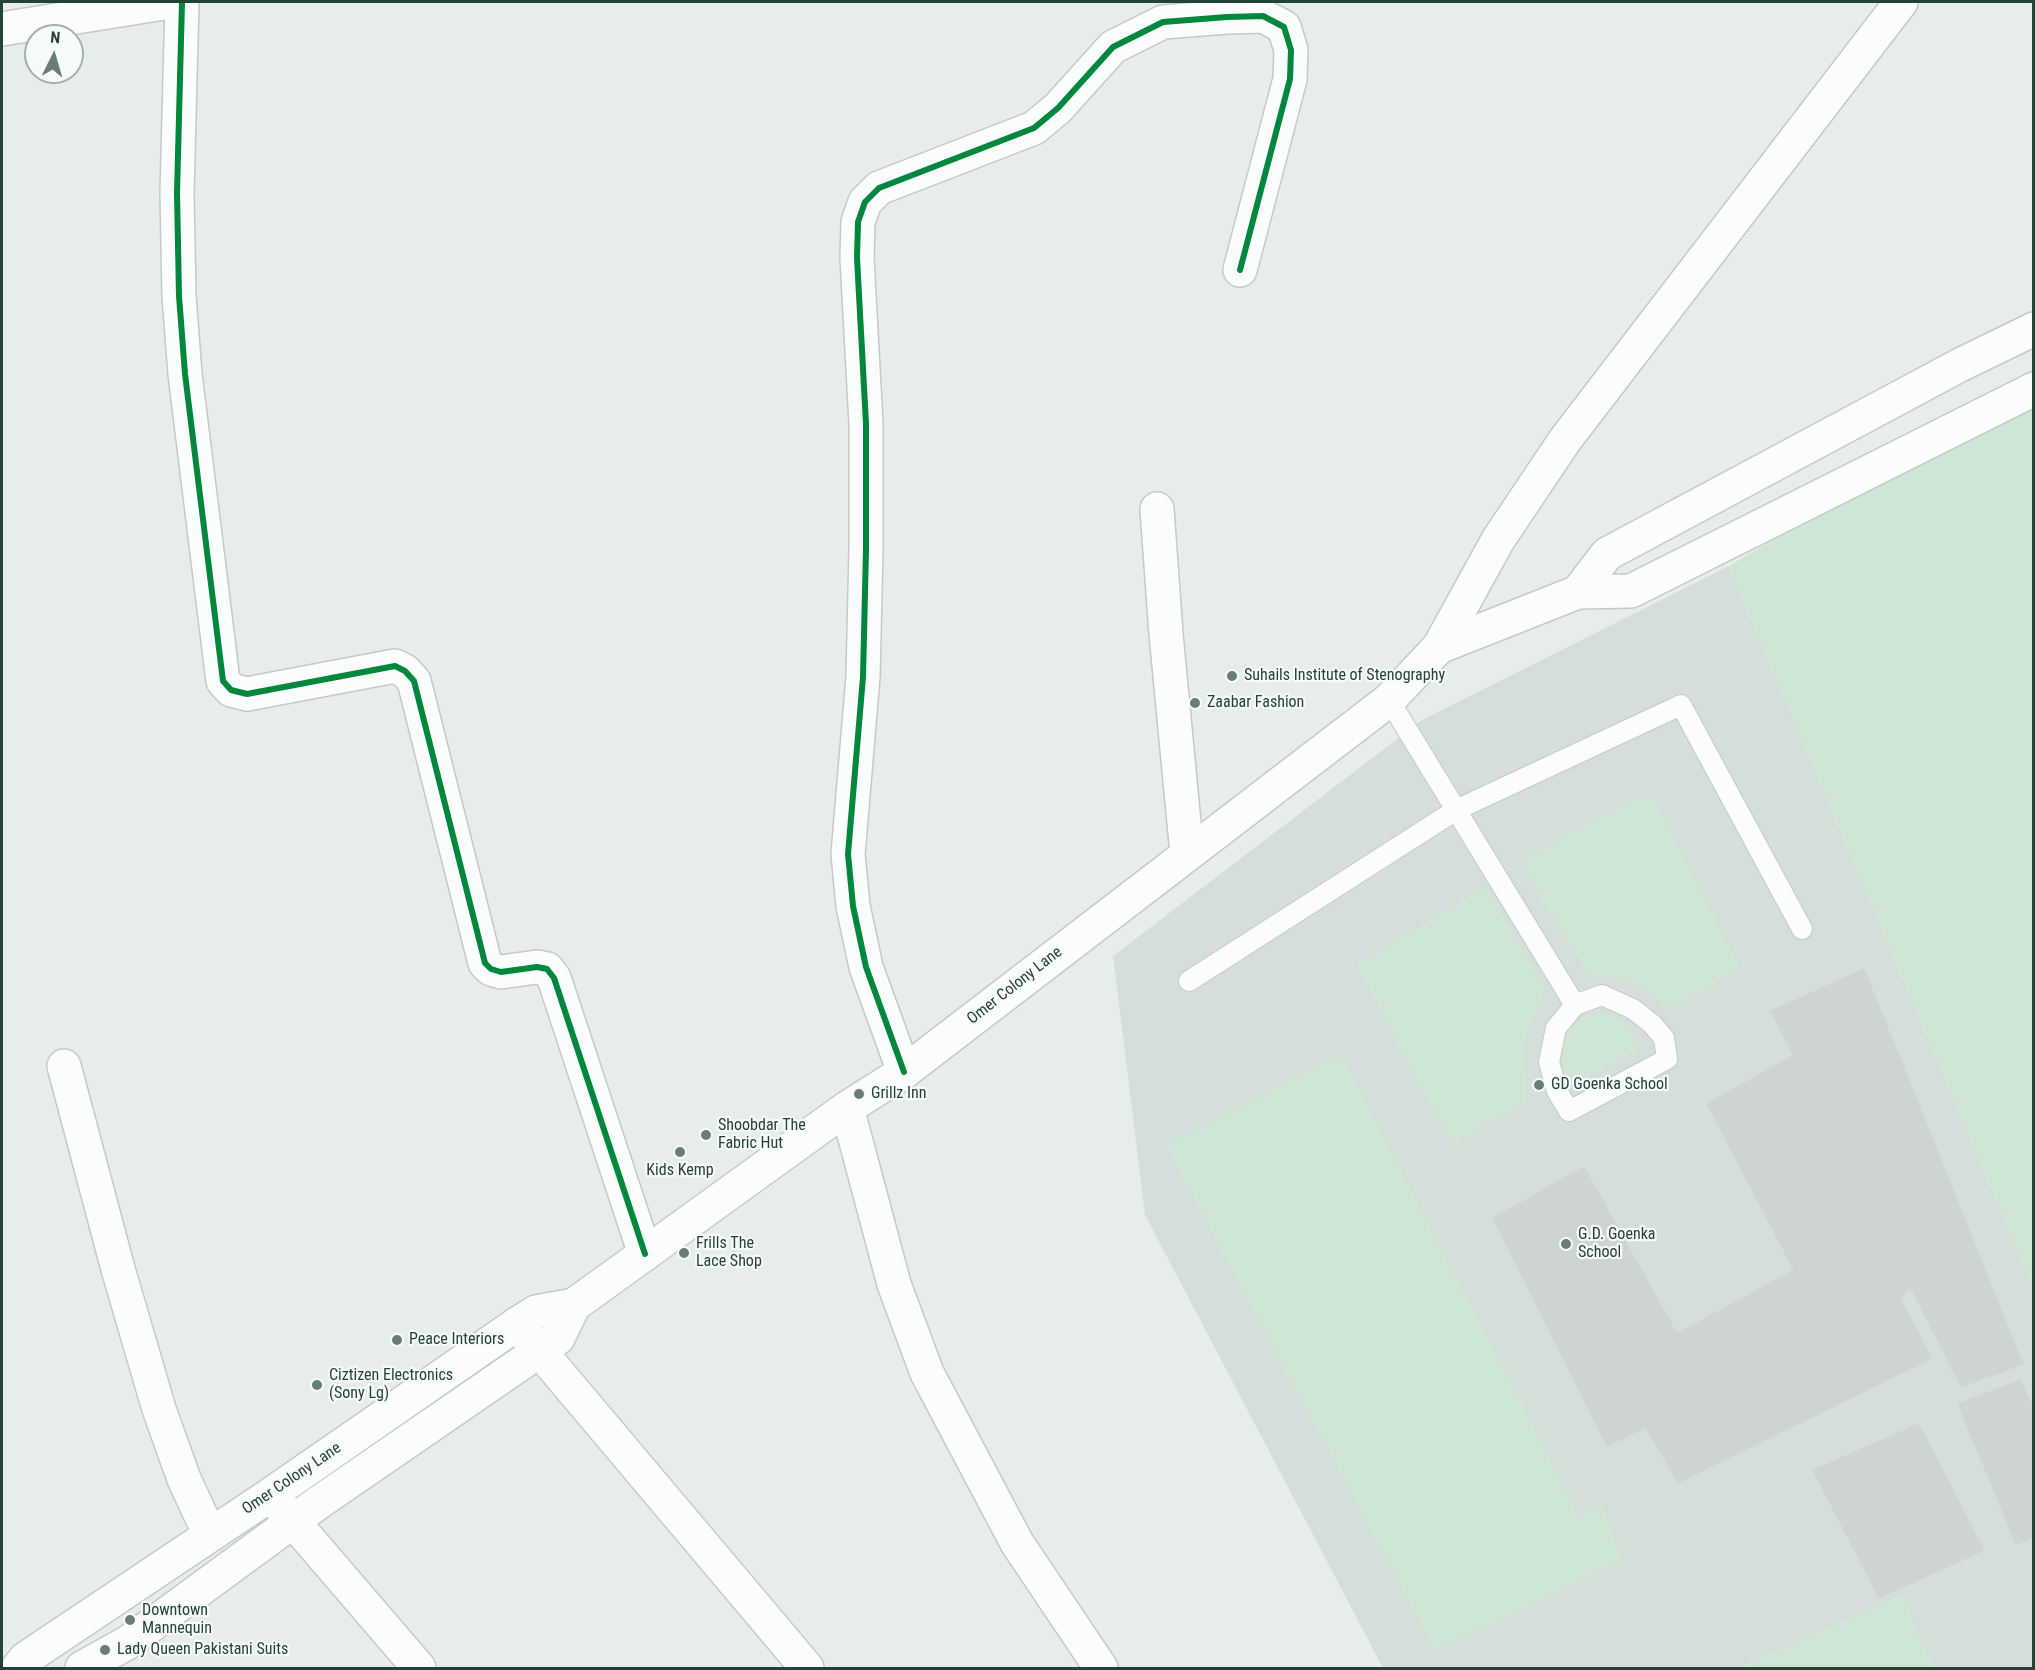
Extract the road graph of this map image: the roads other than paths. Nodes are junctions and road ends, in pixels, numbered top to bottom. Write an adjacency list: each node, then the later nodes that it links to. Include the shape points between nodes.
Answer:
1 (170, 2): 5 (street)
2 (182, 2): 21 (street, via 177,193 179,296 223,681 231,690 247,694 395,666 414,681 486,963 501,972 547,969 554,978)
3 (1901, 2): 11 (street, via 1564,440 1498,540)
4 (1226, 9): 6 (street, via 1263,16 1284,27 1291,50 1290,79); 19 (street, via 1163,22 1113,46 1058,108 1034,128 879,188 865,202 858,222 866,424 866,549 863,677 848,854 853,906 866,967)
5 (2, 29)
6 (1240, 270)
7 (2034, 329): 10 (street, via 1607,554)
8 (2034, 389): 10 (street, via 1631,591)
9 (1157, 509): 14 (street)
10 (1578, 592): 11 (street)
11 (1439, 647): 12 (street, Omer Colony Lane)
12 (1389, 700): 13 (lane); 14 (street, Omer Colony Lane)
13 (1456, 810): 15 (lane, via 1681,705); 16 (lane); 17 (lane)
14 (1186, 854): 19 (street, Omer Colony Lane)
15 (1802, 929)
16 (1189, 981)
17 (1575, 1005): 17 (lane, via 1556,1028 1549,1062 1557,1091 1569,1111 1667,1059 1664,1038 1633,1009 1602,995)
18 (64, 1066): 27 (street, via 117,1269 159,1409 184,1479)
19 (904, 1072): 20 (street, Omer Colony Lane)
20 (847, 1108): 21 (street, Omer Colony Lane); 32 (street, via 894,1284 927,1373 1017,1543)
21 (645, 1254): 22 (street, Omer Colony Lane)
22 (574, 1305): 23 (street, Omer Colony Lane, via 536,1312); 24 (street, Omer Colony Lane, via 558,1338)
23 (517, 1324): 24 (street); 25 (street, Omer Colony Lane)
24 (540, 1350): 26 (street, Omer Colony Lane); 31 (street)
25 (270, 1494): 26 (street); 27 (street, Omer Colony Lane)
26 (294, 1520): 29 (street, Omer Colony Lane, via 127,1643); 30 (street)
27 (210, 1535): 28 (street, Omer Colony Lane, via 25,1659)
28 (18, 1668)
29 (82, 1668)
30 (419, 1668)
31 (807, 1668)
32 (1101, 1668)

